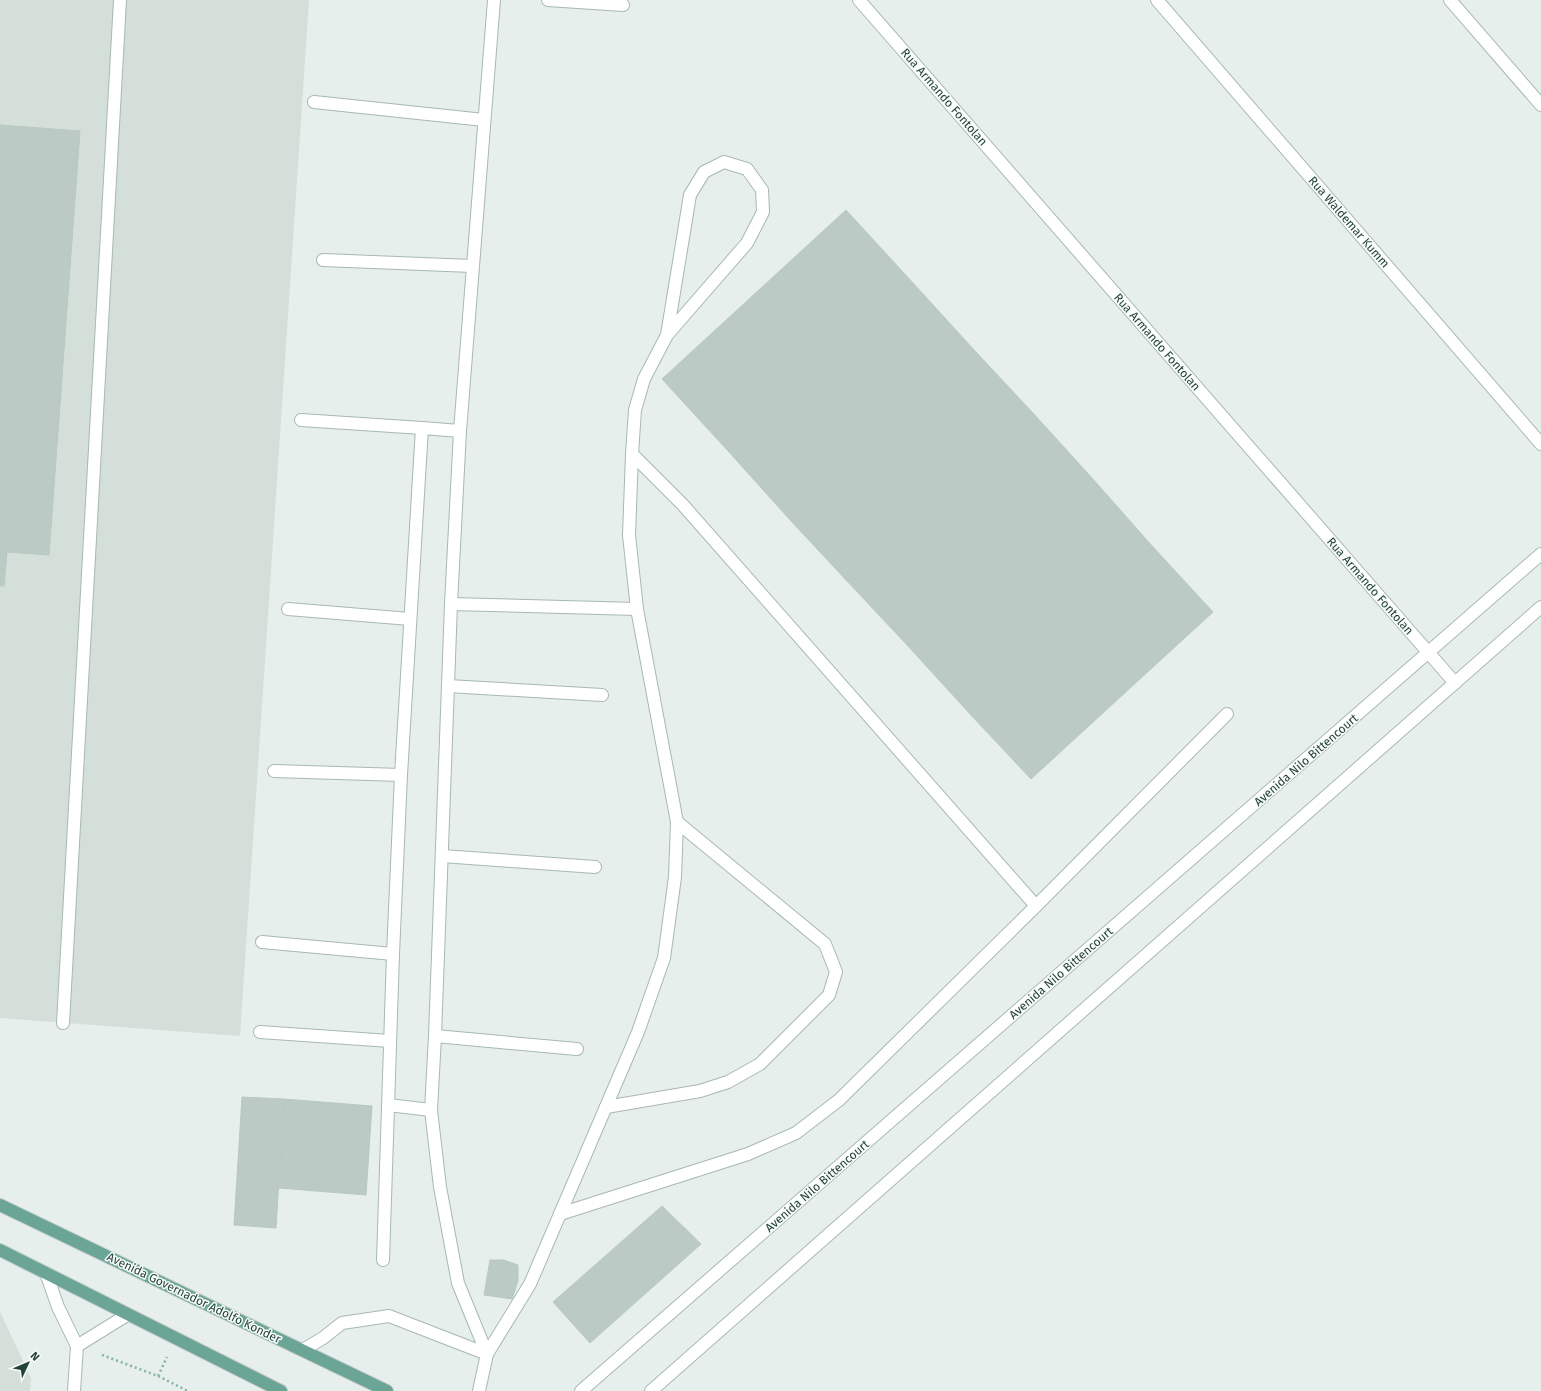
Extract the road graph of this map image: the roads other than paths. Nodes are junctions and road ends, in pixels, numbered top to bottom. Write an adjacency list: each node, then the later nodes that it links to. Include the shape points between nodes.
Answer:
1 (120, 0): 38 (street)
2 (494, 0): 10 (street)
3 (548, 0): 7 (street)
4 (859, 0): 25 (street, Rua Armando Fontolan)
5 (1157, 0): 17 (street, Rua Waldemar Kumm)
6 (1450, 0): 9 (street)
7 (623, 5)
8 (314, 102): 10 (street)
9 (1541, 105)
10 (484, 120): 12 (street)
11 (324, 260): 12 (street)
12 (472, 266): 16 (street)
13 (667, 335): 13 (street, via 690,195 704,172 724,162 748,169 762,190 764,212 747,243); 18 (street, via 644,378 635,410)
14 (301, 420): 15 (street)
15 (422, 428): 16 (street); 24 (street)
16 (460, 431): 20 (street)
17 (1541, 444)
18 (632, 454): 22 (street, via 629,535); 35 (street, via 683,505)
19 (1541, 554): 25 (street, Avenida Nilo Bittencourt)
20 (451, 604): 22 (street); 27 (street)
21 (288, 609): 24 (street)
22 (637, 609): 32 (street)
23 (1539, 612): 26 (street)
24 (410, 619): 31 (street)
25 (1428, 653): 26 (street, Rua Armando Fontolan); 59 (street, Avenida Nilo Bittencourt)
26 (1455, 683): 60 (street)
27 (448, 686): 28 (street); 33 (street)
28 (602, 695)
29 (1227, 714): 35 (street)
30 (274, 771): 31 (street)
31 (401, 775): 37 (street)
32 (677, 822): 44 (street, via 675,877 664,958 638,1032); 44 (street, via 825,944 836,972 829,995 760,1064 728,1082 700,1091)
33 (442, 856): 34 (street); 40 (street)
34 (595, 867)
35 (1036, 906): 47 (street, via 839,1100 796,1133 748,1154)
36 (262, 942): 37 (street)
37 (393, 954): 41 (street)
38 (63, 1023)
39 (260, 1032): 41 (street)
40 (435, 1036): 42 (street); 45 (street)
41 (390, 1041): 43 (street)
42 (577, 1049)
43 (388, 1106): 45 (street); 49 (street)
44 (606, 1107): 47 (street)
45 (431, 1110): 54 (street, via 440,1187 458,1283)
46 (0, 1205): 53 (main road, Avenida Governador Adolfo Konder)
47 (560, 1214): 54 (street, via 530,1284)
48 (0, 1250): 50 (main road)
49 (383, 1260)
50 (46, 1273): 51 (main road); 52 (street, via 58,1307)
51 (127, 1315): 52 (street); 56 (main road)
52 (77, 1346): 55 (street)
53 (302, 1350): 54 (street, via 342,1323 389,1316); 57 (main road, Avenida Governador Adolfo Konder)
54 (487, 1354): 58 (street)
55 (74, 1391)
56 (281, 1391)
57 (387, 1391)
58 (479, 1391)
59 (581, 1391)
60 (651, 1391)

